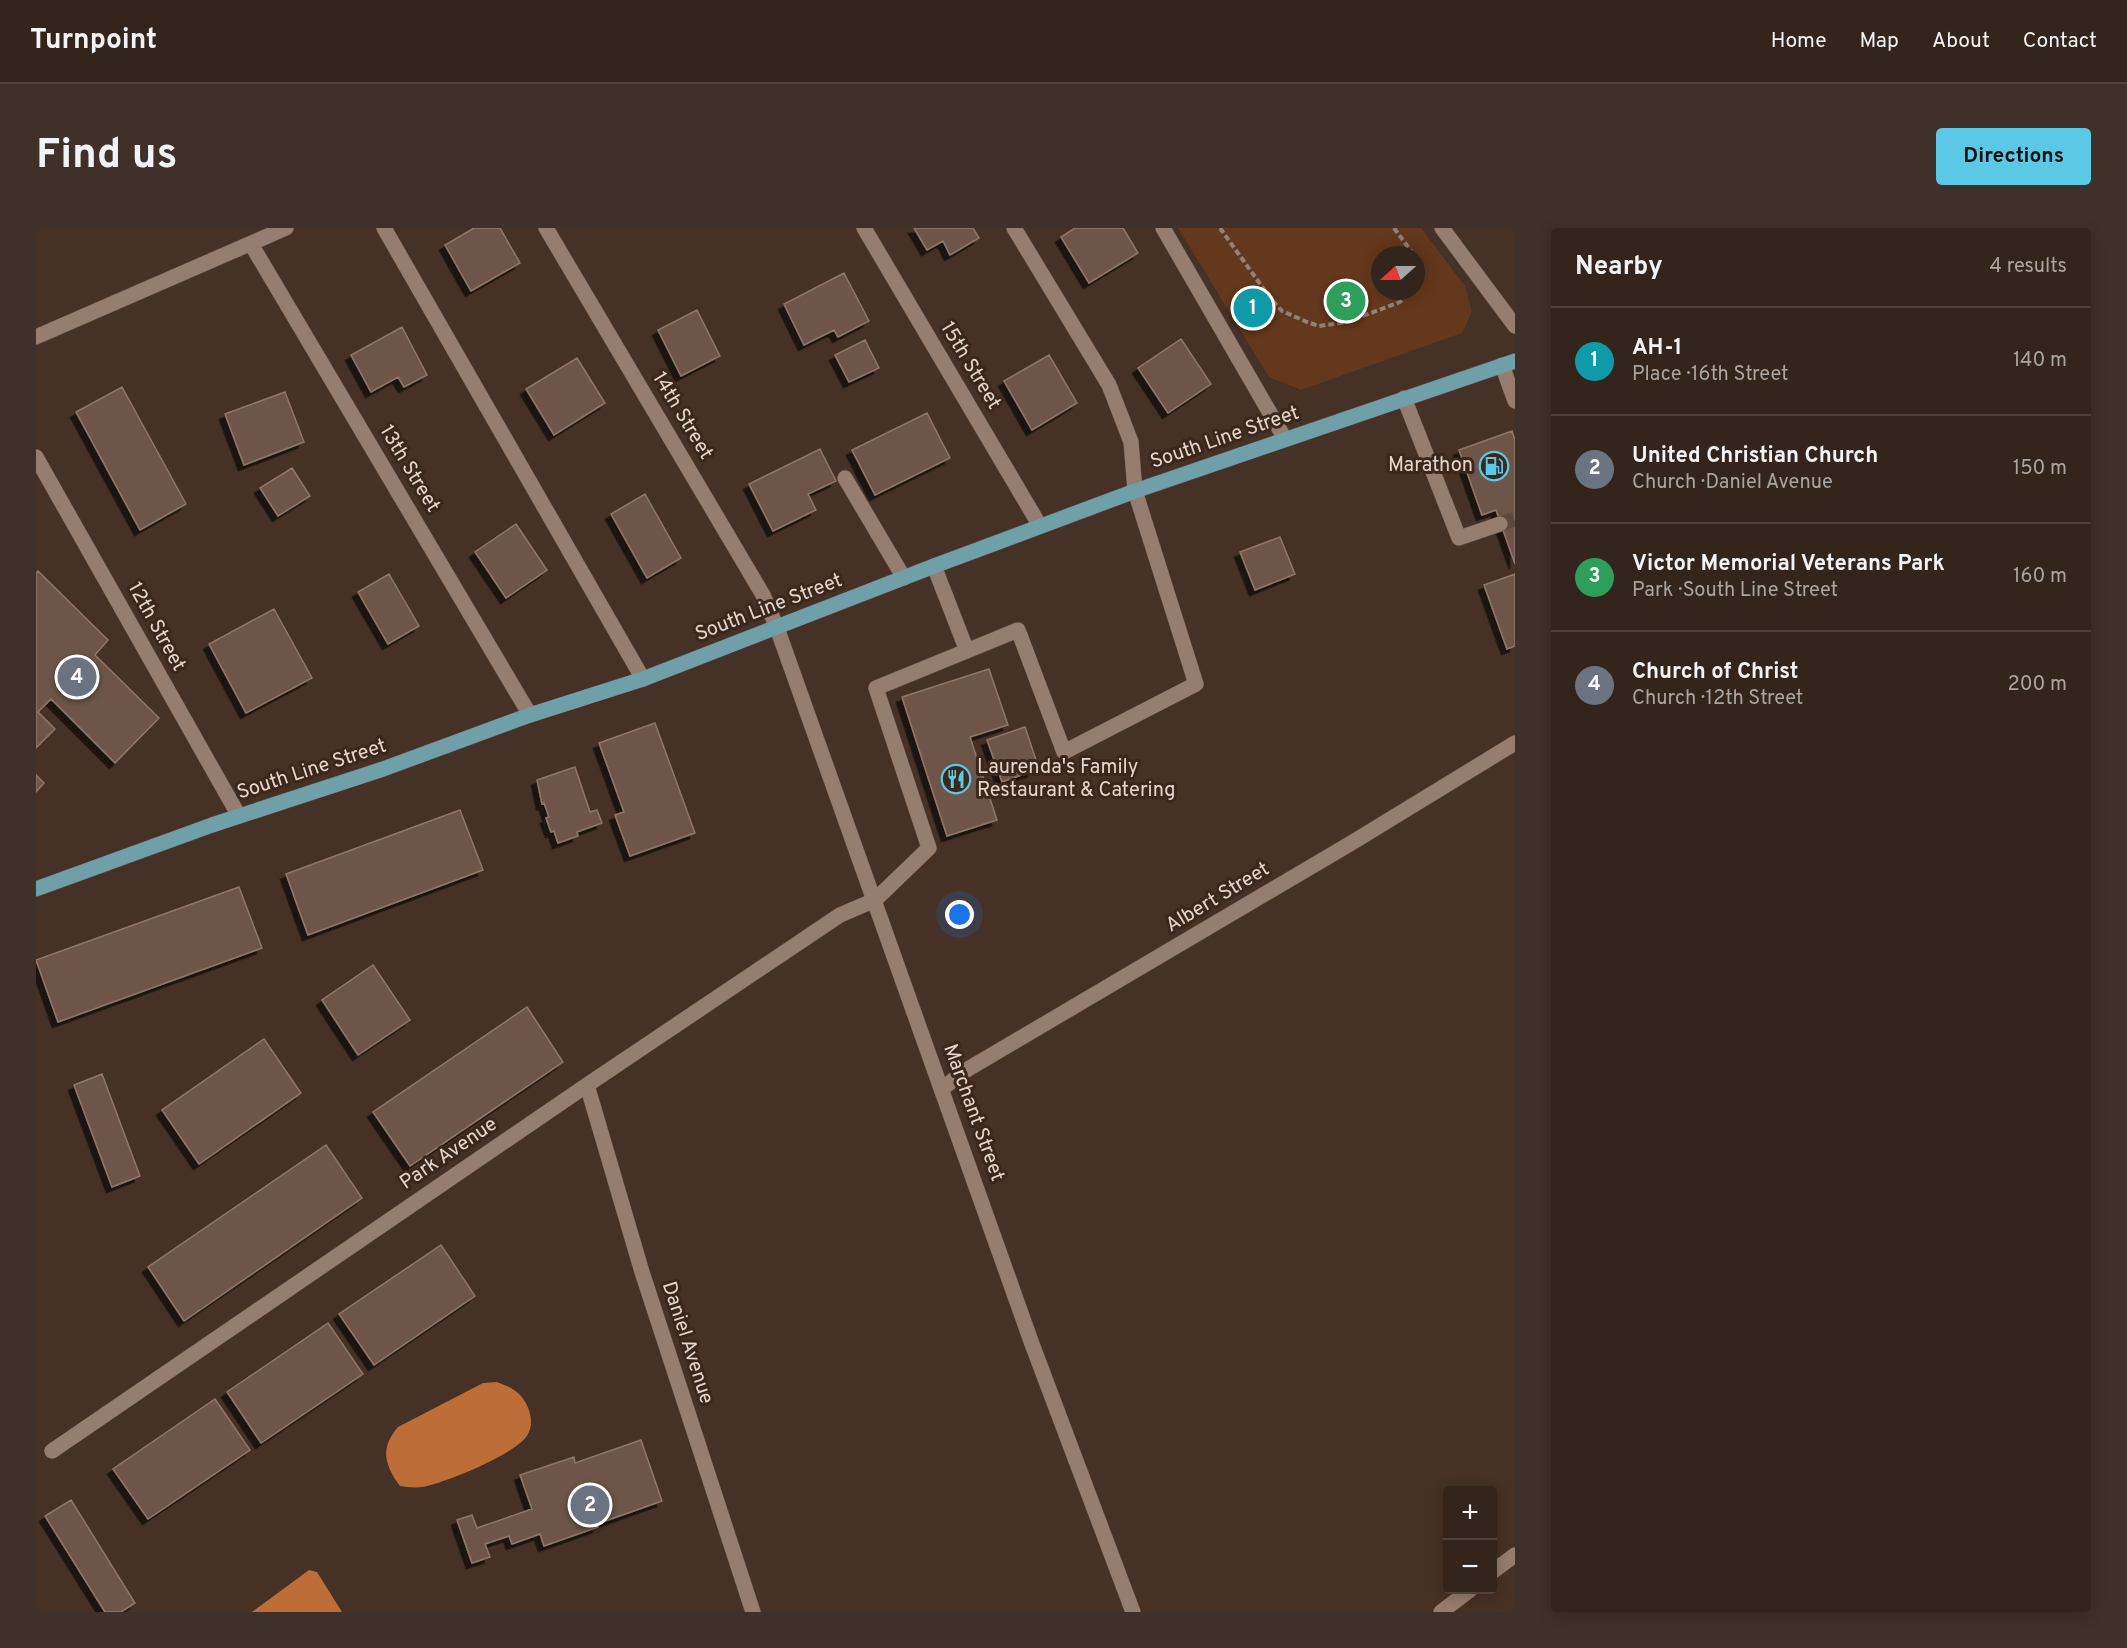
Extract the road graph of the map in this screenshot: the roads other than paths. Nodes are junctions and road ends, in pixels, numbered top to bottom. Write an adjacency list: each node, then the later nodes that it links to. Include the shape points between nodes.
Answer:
1 (286, 228): 8 (street)
2 (384, 228): 24 (street)
3 (546, 228): 22 (street, 14th Street, via 763,595)
4 (864, 228): 19 (street, 15th Street)
5 (1014, 228): 17 (street, via 1109,385 1131,442)
6 (1163, 228): 14 (street)
7 (1442, 228): 9 (street)
8 (251, 244): 10 (street); 25 (street, 13th Street)
9 (1515, 326)
10 (36, 337)
11 (1508, 363): 12 (main road, South Line Street); 13 (street)
12 (1404, 398): 14 (main road, South Line Street); 18 (street, via 1459,538)
13 (1515, 401)
14 (1285, 439): 17 (main road, South Line Street)
15 (36, 458): 27 (street, 12th Street)
16 (845, 478): 21 (street)
17 (1135, 491): 19 (main road, South Line Street); 23 (street, via 1196,684 1064,752 1018,630)
18 (1500, 524)
19 (1040, 526): 20 (main road, South Line Street)
20 (934, 566): 21 (main road, South Line Street); 23 (street)
21 (904, 578): 22 (main road, South Line Street)
22 (777, 628): 24 (main road, South Line Street); 29 (street, Marchant Street)
23 (967, 651): 29 (street, via 876,688 929,848)
24 (643, 679): 25 (main road, South Line Street)
25 (530, 715): 27 (main road, South Line Street, via 384,769)
26 (1515, 742): 31 (street, Albert Street, via 963,1072)
27 (239, 816): 28 (main road, South Line Street)
28 (36, 889)
29 (875, 900): 30 (street, Park Avenue, via 840,915); 31 (street, Marchant Street)
30 (587, 1085): 32 (street, Park Avenue); 36 (street, Daniel Avenue, via 642,1272)
31 (942, 1089): 37 (street, Marchant Street)
32 (52, 1451)
33 (1515, 1555): 34 (street)
34 (1497, 1568)
35 (1465, 1594): 38 (street)
36 (753, 1612)
37 (1133, 1612)
38 (1442, 1612)

